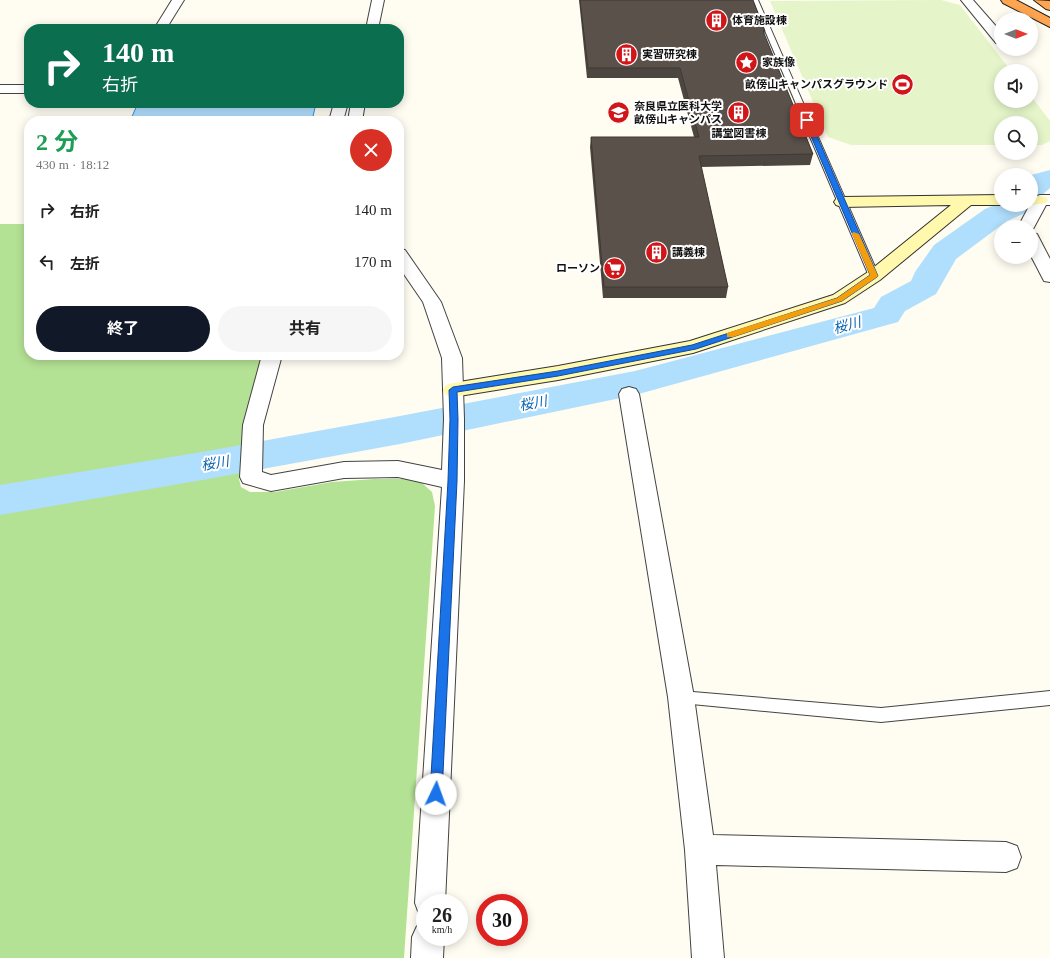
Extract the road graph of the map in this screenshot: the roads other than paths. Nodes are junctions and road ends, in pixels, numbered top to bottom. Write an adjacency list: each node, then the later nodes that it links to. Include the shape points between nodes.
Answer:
1 (178, 0): 12 (street)
2 (378, 0): 13 (street)
3 (755, 0): 22 (lane)
4 (967, 0): 15 (street)
5 (1024, 0): 10 (highway)
6 (1040, 0): 8 (highway)
7 (1002, 2): 9 (highway); 11 (highway)
8 (1050, 6)
9 (1016, 12)
10 (1050, 14)
11 (1050, 23)
12 (163, 24)
13 (373, 24)
14 (1038, 26): 16 (highway)
15 (994, 32)
16 (1050, 32)
17 (0, 89): 18 (street)
18 (24, 89)
19 (967, 200): 20 (street); 22 (street); 26 (street)
20 (994, 200)
21 (1040, 200): 23 (street)
22 (842, 202): 26 (lane)
23 (1030, 220)
24 (1038, 253): 27 (street)
25 (404, 261): 29 (street, via 432,302 452,358)
26 (874, 276): 29 (street, via 840,299 693,347)
27 (1050, 278)
28 (271, 360): 31 (street, via 253,424 251,477 271,483 344,470 398,470)
29 (453, 390): 31 (street)
30 (629, 394): 32 (street)
31 (453, 481): 36 (street)
32 (681, 697): 33 (lane, via 881,715); 34 (street)
33 (1050, 698)
34 (700, 850): 35 (street); 39 (street)
35 (1006, 857)
36 (430, 894)
37 (428, 946): 38 (street)
38 (427, 958)
39 (708, 958)

